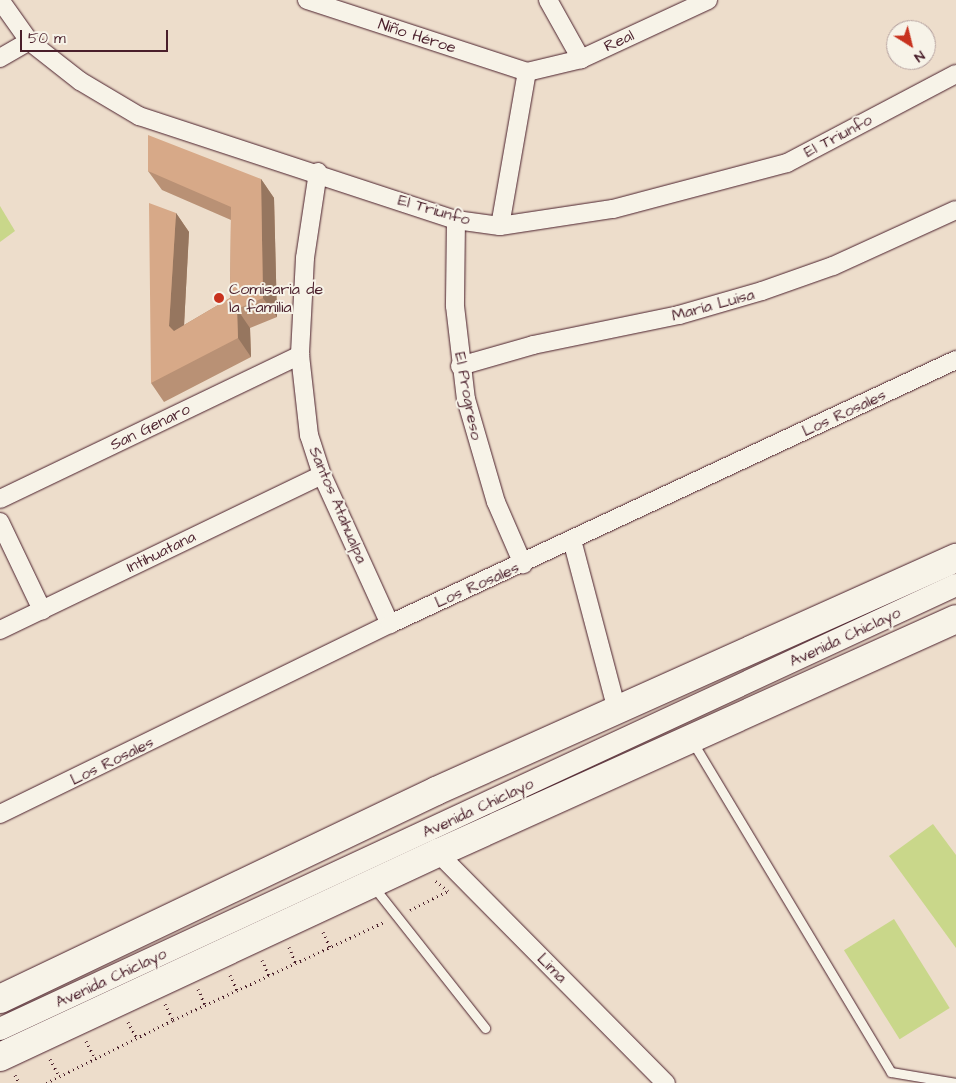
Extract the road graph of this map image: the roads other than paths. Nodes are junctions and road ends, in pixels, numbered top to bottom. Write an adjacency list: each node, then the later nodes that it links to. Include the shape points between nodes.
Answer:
1 (0, 0): 5 (street, El Triunfo)
2 (307, 0): 8 (street, Niño Héroe)
3 (548, 0): 7 (street)
4 (708, 0): 7 (street, Real)
5 (29, 40): 6 (street); 10 (street, El Triunfo, via 80,82 139,116)
6 (0, 58)
7 (581, 59): 8 (street, Real)
8 (526, 72): 13 (street)
9 (956, 74): 13 (street, El Triunfo, via 787,163 613,209)
10 (318, 172): 12 (street, El Triunfo); 14 (street, Santos Atahualpa, via 305,258)
11 (956, 210): 16 (street, María Luisa, via 833,266 762,291 679,315 533,345)
12 (456, 220): 13 (street, El Triunfo); 16 (street, El Progreso, via 455,306)
13 (500, 226)
14 (300, 355): 17 (street, Santos Atahualpa, via 309,435); 18 (street, San Genaro)
15 (956, 360): 20 (street, Los Rosales)
16 (460, 366): 22 (street, El Progreso, via 476,441 496,502)
17 (322, 475): 24 (street, Intihuatana); 26 (street, Santos Atahualpa)
18 (0, 500)
19 (0, 522): 24 (street)
20 (572, 540): 22 (street, Los Rosales); 28 (street)
21 (956, 558): 28 (main road, Avenida Chiclayo)
22 (523, 564): 26 (street, Los Rosales)
23 (956, 586): 35 (street, Avenida Chiclayo)
24 (42, 610): 27 (street, Intihuatana)
25 (956, 619): 29 (main road, Avenida Chiclayo)
26 (390, 624): 30 (street, Los Rosales)
27 (0, 630)
28 (617, 710): 33 (main road, Avenida Chiclayo, via 436,792)
29 (690, 739): 31 (main road, Avenida Chiclayo); 38 (lane, via 891,1072)
30 (0, 814)
31 (438, 853): 32 (main road, Avenida Chiclayo); 37 (street, Lima)
32 (372, 884): 34 (lane); 36 (main road, Avenida Chiclayo)
33 (0, 999)
34 (485, 1028)
35 (0, 1030)
36 (7, 1066)
37 (666, 1083)
38 (956, 1083)

